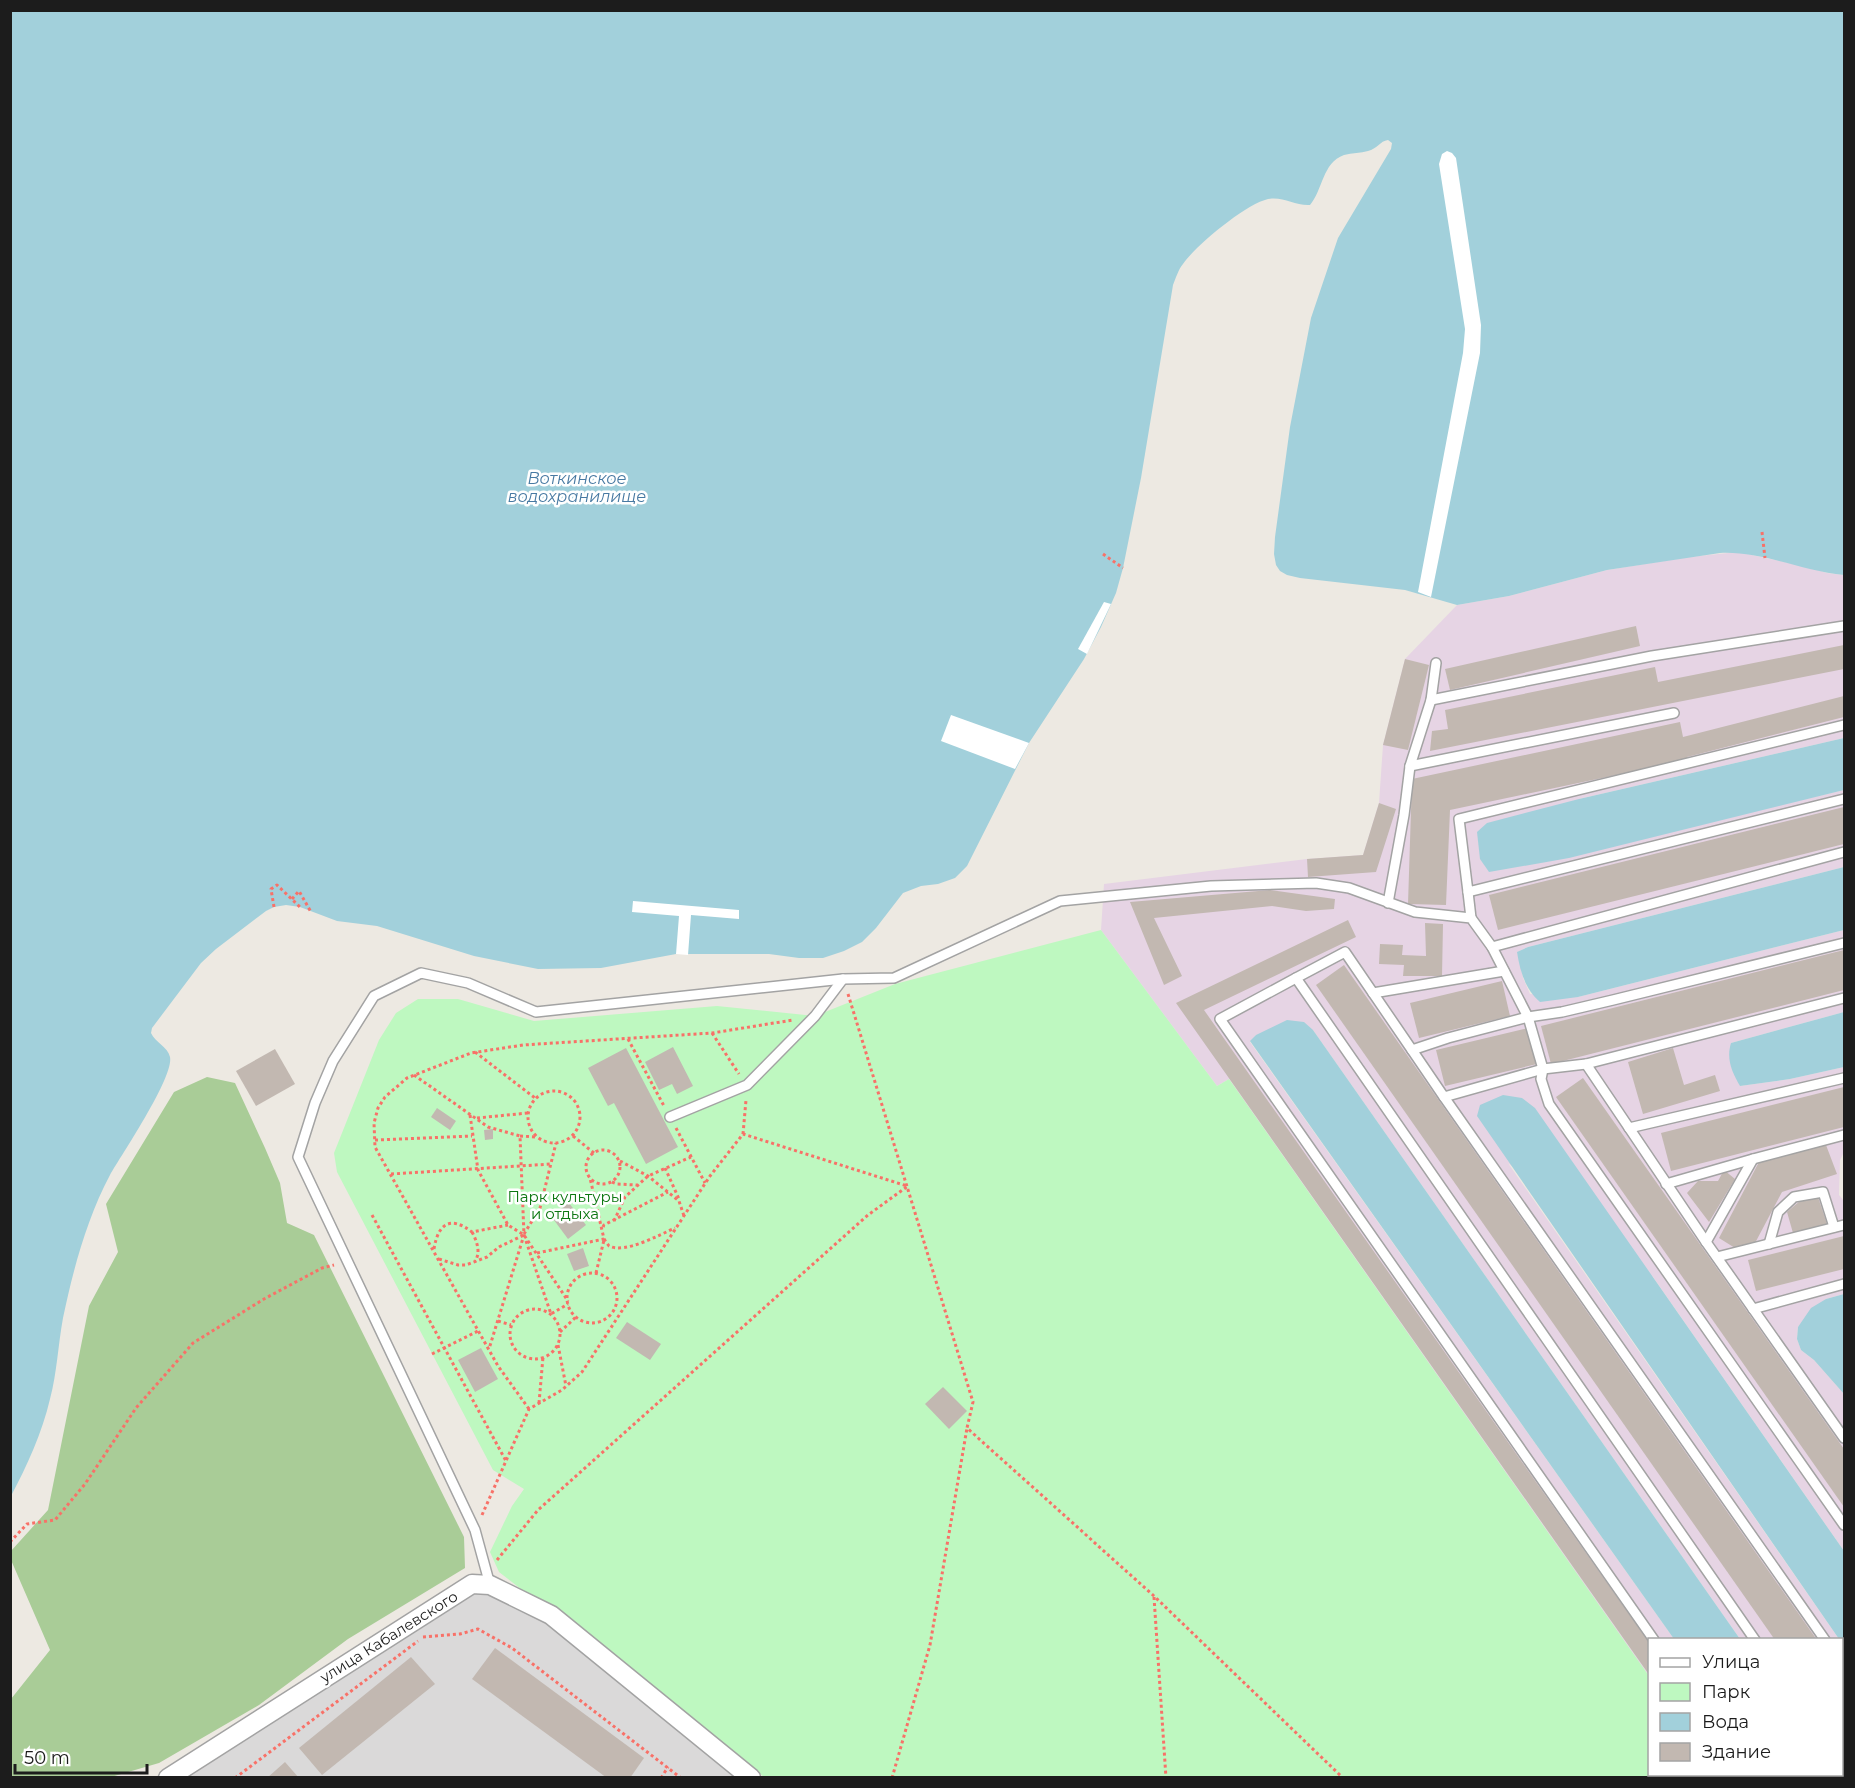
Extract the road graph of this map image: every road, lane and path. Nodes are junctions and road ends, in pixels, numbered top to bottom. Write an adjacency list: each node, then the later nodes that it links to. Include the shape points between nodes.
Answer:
1 (1762, 532): 3 (path)
2 (1103, 554): 4 (path)
3 (1765, 558)
4 (1123, 568)
5 (1845, 626): 7 (lane, via 1652,656)
6 (1436, 663): 7 (lane)
7 (1431, 700): 10 (lane)
8 (1674, 713): 10 (lane)
9 (1845, 725): 13 (lane, via 1458,819)
10 (1410, 766): 15 (lane)
11 (1845, 799): 13 (lane)
12 (1845, 852): 21 (lane)
13 (1468, 892): 19 (lane)
14 (292, 899): 16 (path, via 277,885 270,889); 17 (path); 18 (path, via 299,891)
15 (1388, 903): 19 (lane, via 1415,912); 24 (lane, via 1349,888 1316,883 1210,886 1060,901 894,978)
16 (274, 907)
17 (300, 907)
18 (312, 912)
19 (1471, 918): 21 (lane)
20 (1845, 943): 28 (lane)
21 (1492, 947): 22 (lane)
22 (1504, 971): 25 (lane); 28 (lane)
23 (1296, 978): 25 (lane, via 1345,952); 111 (lane, via 1220,1019); 112 (lane)
24 (843, 979): 27 (lane); 63 (path); 83 (lane, via 536,1012 468,983 421,973 374,996 333,1060 298,1158)
25 (1373, 993): 29 (lane)
26 (1845, 998): 31 (lane)
27 (815, 1016): 30 (path, via 712,1033 523,1045); 40 (lane, via 747,1085)
28 (1528, 1017): 29 (lane); 32 (lane)
29 (1412, 1050): 35 (lane)
30 (476, 1052): 33 (path); 36 (path)
31 (1586, 1064): 32 (lane); 41 (lane)
32 (1544, 1069): 35 (lane); 106 (lane, via 1541,1079 1549,1104)
33 (414, 1075): 38 (path); 47 (path, via 385,1096 374,1123)
34 (1845, 1077): 41 (lane)
35 (1444, 1096): 113 (lane)
36 (535, 1098): 37 (path); 45 (path, via 555,1090 575,1101 580,1122)
37 (528, 1113): 39 (path); 46 (path, via 528,1124)
38 (470, 1115): 39 (path); 43 (path)
39 (475, 1118): 44 (path, via 488,1127)
40 (670, 1118)
41 (1629, 1128): 61 (lane)
42 (1845, 1135): 51 (lane)
43 (473, 1136): 47 (path); 56 (path)
44 (520, 1136): 46 (path); 54 (path)
45 (573, 1136): 48 (path); 49 (path)
46 (537, 1137): 48 (path)
47 (375, 1140): 57 (path)
48 (556, 1143): 53 (path)
49 (594, 1153): 52 (path, via 608,1151); 59 (path, via 587,1165)
50 (691, 1157): 55 (path)
51 (1753, 1159): 61 (lane); 77 (lane)
52 (618, 1160): 58 (path); 60 (path, via 619,1173)
53 (551, 1164): 54 (path); 75 (path, via 540,1208)
54 (521, 1165): 56 (path); 75 (path)
55 (664, 1168): 58 (path); 65 (path)
56 (478, 1170): 57 (path); 69 (path)
57 (390, 1174): 79 (path)
58 (648, 1176): 62 (path); 64 (path)
59 (590, 1178): 60 (path, via 599,1184); 73 (path)
60 (612, 1182): 62 (path)
61 (1666, 1184): 77 (lane)
62 (638, 1186): 68 (path, via 625,1197)
63 (908, 1186): 67 (path, via 743,1134); 103 (path, via 973,1401); 109 (path, via 868,1215 538,1510)
64 (668, 1192): 65 (path); 68 (path)
65 (679, 1201): 67 (path)
66 (372, 1215): 96 (path)
67 (684, 1216): 71 (path)
68 (614, 1221): 73 (path)
69 (508, 1225): 74 (path); 75 (path)
70 (1845, 1225): 72 (lane)
71 (677, 1227): 76 (path, via 620,1248 609,1246); 100 (path, via 582,1372)
72 (1834, 1227): 78 (lane); 78 (lane, via 1823,1192 1794,1197 1779,1212)
73 (602, 1229): 76 (path)
74 (472, 1232): 79 (path, via 454,1223 444,1226); 84 (path, via 478,1248)
75 (524, 1234): 80 (path); 84 (path); 89 (path); 91 (path)
76 (604, 1239): 80 (path); 85 (path)
77 (1706, 1242): 81 (lane)
78 (1769, 1244): 81 (lane)
79 (434, 1251): 82 (path)
80 (537, 1253): 87 (path)
81 (1716, 1257): 88 (lane)
82 (438, 1259): 84 (path, via 458,1265); 93 (path)
83 (347, 1260): 107 (lane); 108 (path, via 322,1268 264,1299 193,1343 136,1408 85,1484 55,1520 27,1524)
84 (473, 1262)
85 (596, 1274): 87 (path, via 584,1274 575,1280 569,1288); 90 (path, via 614,1287 615,1307 601,1321)
86 (1845, 1284): 88 (lane)
87 (568, 1302): 89 (path); 90 (path)
88 (1753, 1309): 104 (lane)
89 (550, 1314): 92 (path, via 526,1310); 94 (path)
90 (576, 1317): 94 (path)
91 (497, 1321): 92 (path); 97 (path)
92 (511, 1325): 99 (path, via 510,1340 519,1353 533,1359)
93 (478, 1331): 96 (path); 97 (path)
94 (560, 1333): 95 (path)
95 (558, 1343): 99 (path); 100 (path)
96 (444, 1348): 98 (path); 105 (path)
97 (489, 1349): 102 (path)
98 (432, 1354)
99 (543, 1358): 101 (path)
100 (566, 1386): 101 (path)
101 (539, 1403): 102 (path)
102 (530, 1408): 105 (path)
103 (967, 1428): 110 (path); 120 (path, via 930,1646)
104 (1845, 1438)
105 (506, 1461): 107 (path)
106 (1845, 1525)
107 (475, 1530): 109 (lane)
108 (10, 1542)
109 (488, 1579): 115 (street, улица Кабалевского, via 472,1584); 119 (street, via 551,1615)
110 (1154, 1596): 121 (path); 122 (path)
111 (1653, 1638)
112 (1754, 1638)
113 (1824, 1638)
114 (668, 1767): 116 (path, via 512,1648 478,1629 423,1637); 117 (path); 118 (path)
115 (168, 1778)
116 (235, 1778)
117 (661, 1778)
118 (681, 1778)
119 (751, 1778)
120 (892, 1778)
121 (1166, 1778)
122 (1343, 1778)

